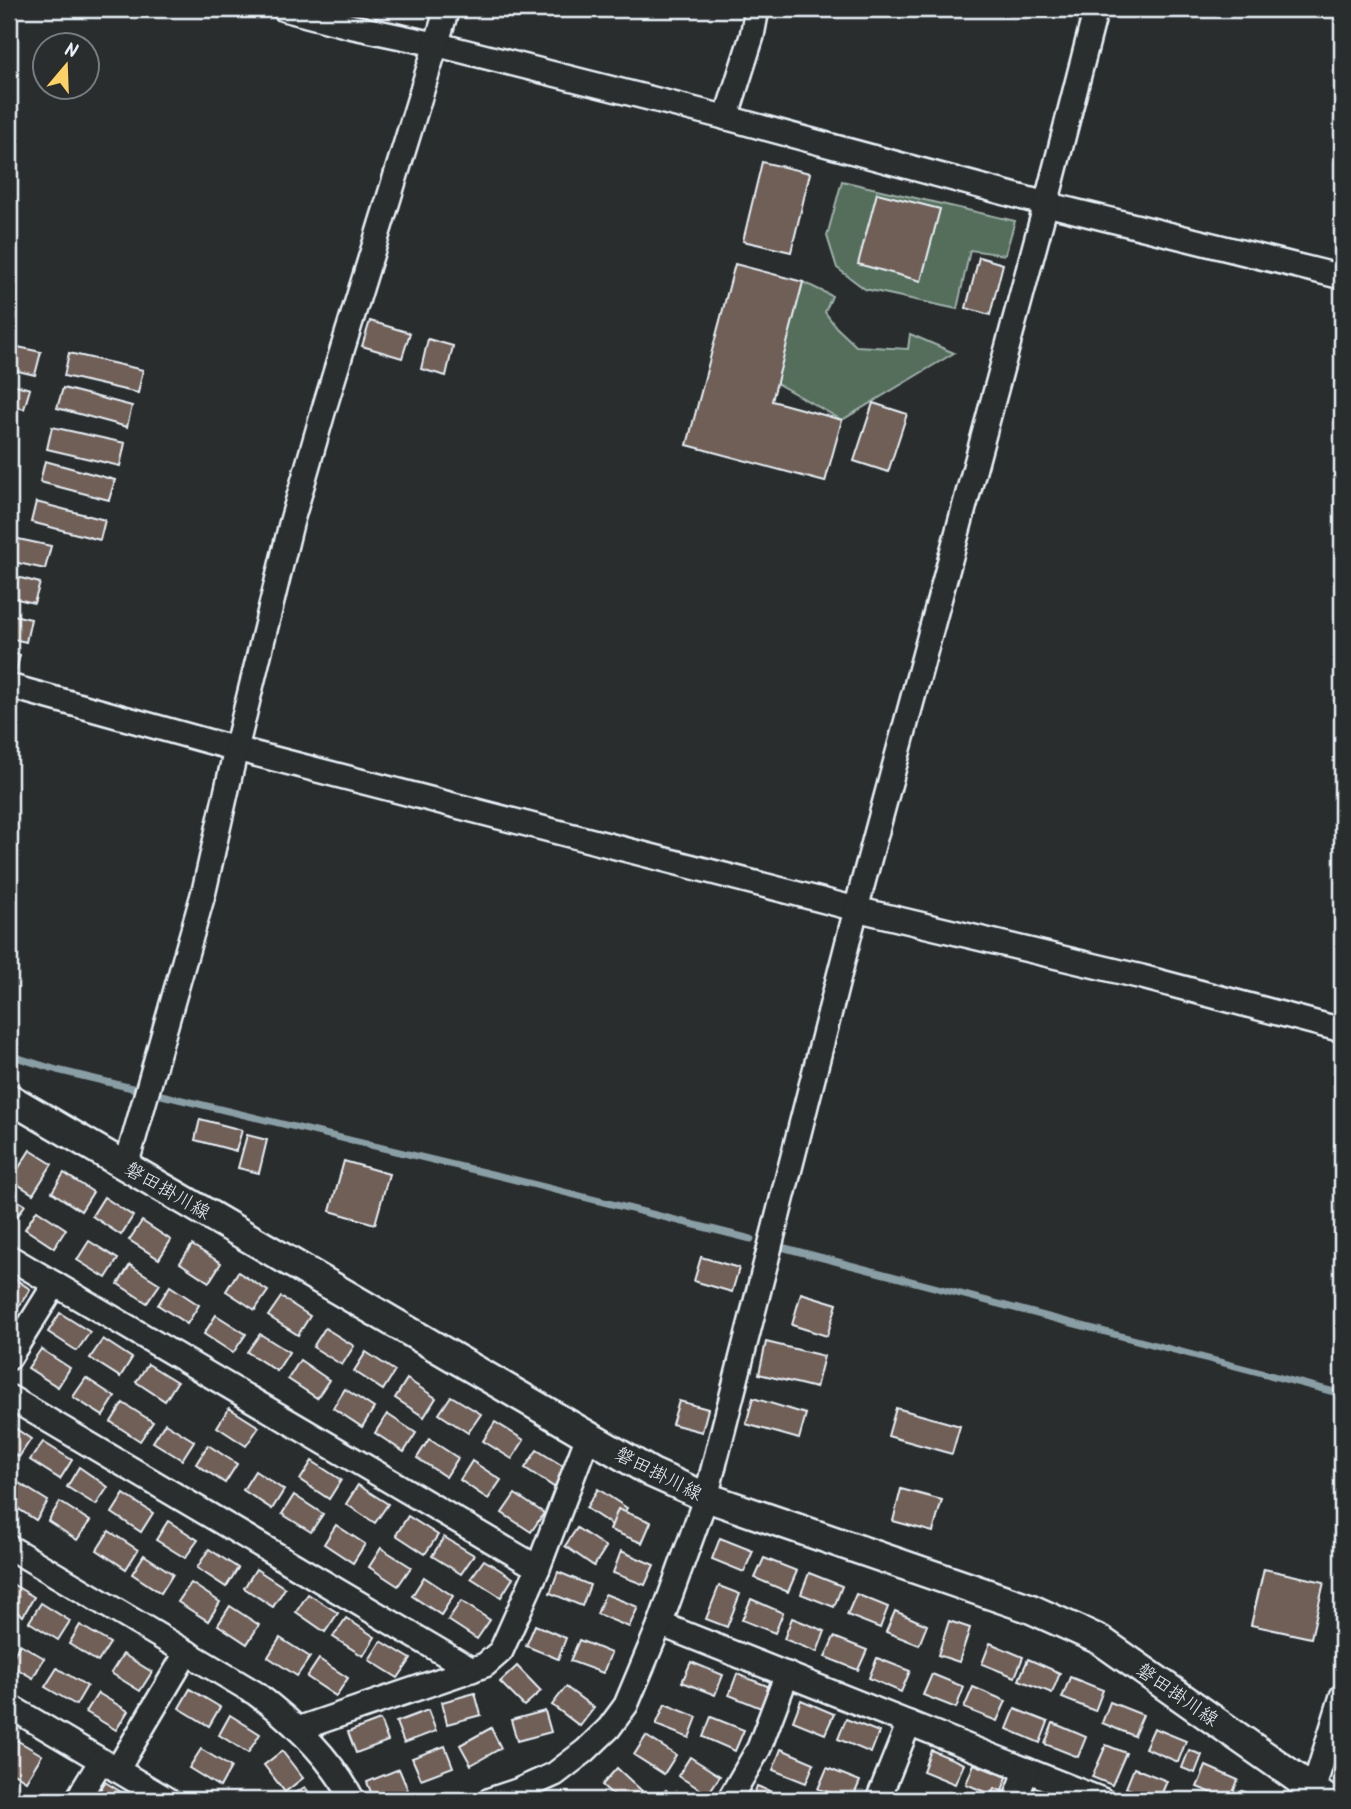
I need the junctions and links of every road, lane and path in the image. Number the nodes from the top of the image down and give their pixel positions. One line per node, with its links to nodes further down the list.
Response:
1 (284, 9): 5 (street)
2 (447, 9): 5 (street)
3 (757, 9): 6 (street)
4 (1096, 9): 7 (street)
5 (435, 44): 6 (street); 10 (street)
6 (726, 118): 7 (street)
7 (1046, 204): 8 (street); 11 (street)
8 (1342, 277)
9 (9, 686): 10 (street)
10 (236, 749): 11 (street); 14 (street)
11 (856, 909): 12 (street); 20 (street)
12 (1342, 1030)
13 (12, 1107): 14 (main road, 磐田掛川線)
14 (126, 1166): 19 (main road, 磐田掛川線)
15 (9, 1257): 16 (street)
16 (55, 1284): 17 (street); 22 (street)
17 (9, 1358)
18 (9, 1397): 25 (street)
19 (588, 1436): 20 (main road, 磐田掛川線); 22 (street)
20 (706, 1497): 23 (street); 33 (main road, 磐田掛川線)
21 (9, 1548): 24 (street)
22 (538, 1568): 25 (street)
23 (660, 1624): 26 (street); 34 (street)
24 (187, 1652): 30 (street); 31 (street)
25 (472, 1670): 30 (street)
26 (787, 1674): 29 (street); 38 (street)
27 (1342, 1696): 33 (street)
28 (9, 1706): 31 (street)
29 (909, 1723): 32 (street); 39 (street)
30 (298, 1729): 37 (street)
31 (109, 1765): 35 (street); 36 (street)
32 (1027, 1770): 40 (street); 41 (street)
33 (1317, 1797)
34 (496, 1799)
35 (77, 1800)
36 (168, 1800)
37 (353, 1800)
38 (729, 1800)
39 (878, 1800)
40 (1015, 1800)
41 (1101, 1800)

